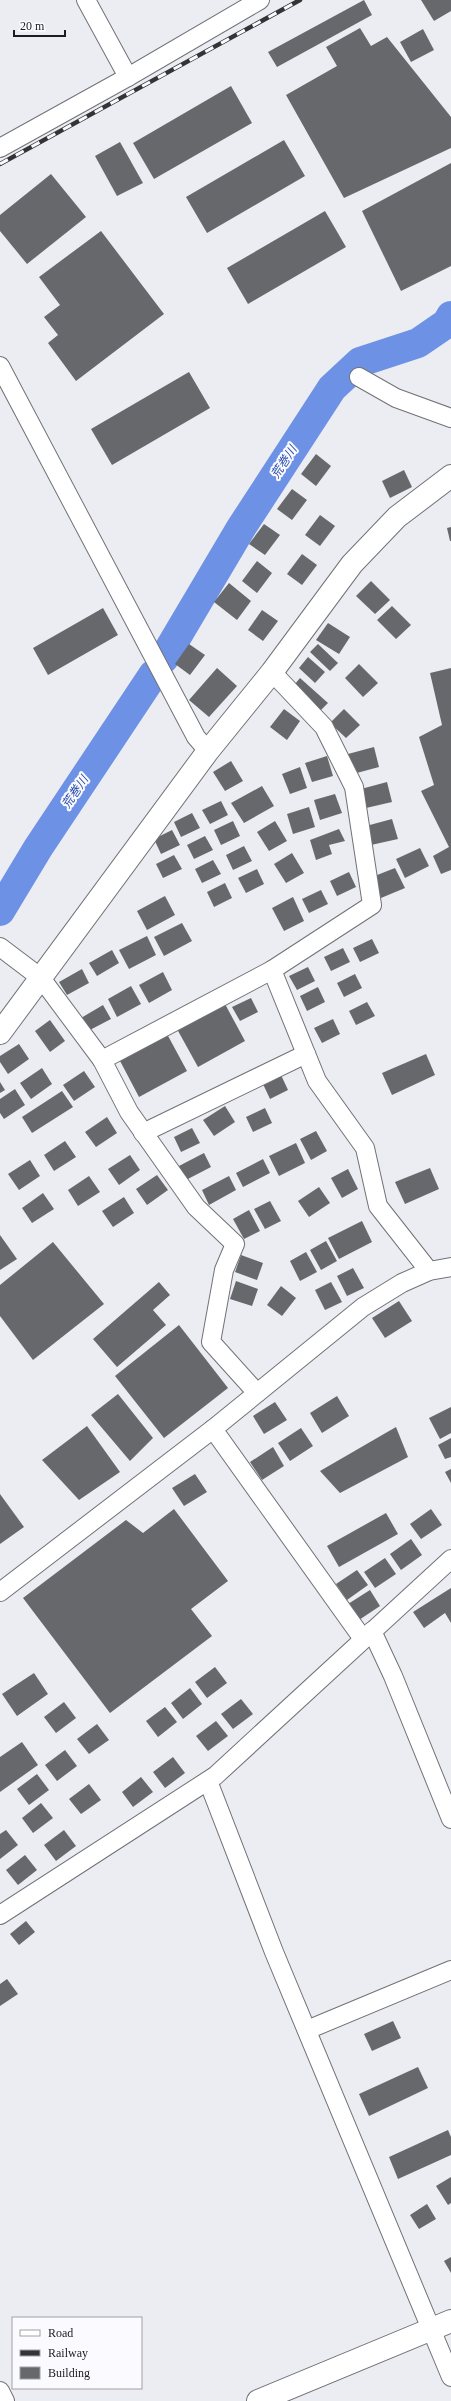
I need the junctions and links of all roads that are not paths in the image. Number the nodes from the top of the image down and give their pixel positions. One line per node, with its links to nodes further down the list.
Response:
1 (86, 0): 3 (street)
2 (254, 1): 3 (street)
3 (128, 77): 4 (street)
4 (0, 148)
5 (0, 366): 10 (street)
6 (359, 377): 7 (street)
7 (451, 418)
8 (451, 476): 9 (street)
9 (272, 672): 10 (street); 12 (street)
10 (208, 751): 13 (street)
11 (0, 947): 13 (street)
12 (272, 970): 15 (street); 16 (street)
13 (40, 978): 14 (street); 16 (street)
14 (0, 1033)
15 (306, 1054): 17 (street); 19 (street)
16 (102, 1060): 17 (street)
17 (143, 1133): 20 (street)
18 (451, 1267): 19 (street)
19 (429, 1271): 20 (street)
20 (257, 1393): 21 (street)
21 (213, 1428): 23 (street); 24 (street)
22 (451, 1559): 24 (street)
23 (0, 1592)
24 (368, 1635): 25 (street); 26 (street)
25 (208, 1781): 27 (street); 29 (street)
26 (451, 1819)
27 (0, 1915)
28 (451, 1970): 29 (street)
29 (307, 2030): 30 (street)
30 (442, 2325): 31 (street); 34 (street)
31 (451, 2377)
32 (0, 2391): 33 (street)
33 (5, 2401)
34 (258, 2401)

